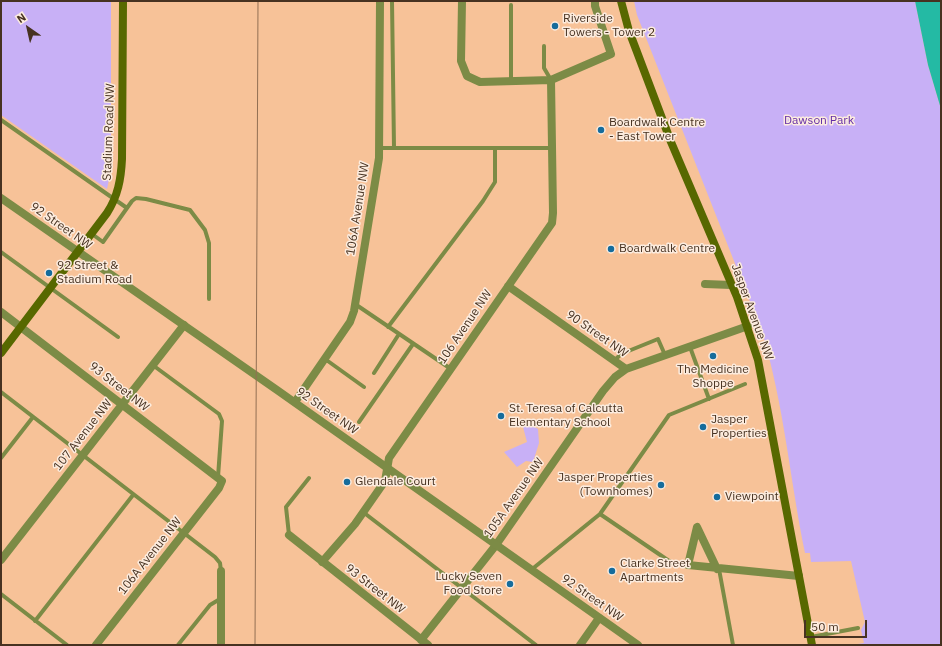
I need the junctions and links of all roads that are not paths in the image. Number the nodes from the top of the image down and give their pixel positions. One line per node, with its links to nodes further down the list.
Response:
1 (123, 1): 17 (main road, Stadium Road NW)
2 (380, 1): 12 (street, 106A Avenue NW)
3 (392, 1): 13 (lane)
4 (462, 1): 10 (street)
5 (595, 1): 9 (street)
6 (621, 1): 23 (main road, Jasper Avenue NW)
7 (511, 5): 10 (lane)
8 (544, 46): 9 (lane)
9 (551, 80): 10 (street); 15 (street, 106 Avenue NW)
10 (511, 81)
11 (1, 120): 17 (lane)
12 (380, 148): 13 (lane); 27 (street, 106A Avenue NW)
13 (394, 148): 14 (lane)
14 (495, 148): 15 (lane); 32 (lane)
15 (552, 148): 24 (street, 106 Avenue NW)
16 (1, 198): 21 (street, 92 Street NW)
17 (114, 200): 18 (lane); 19 (main road, Stadium Road NW)
18 (127, 208): 19 (lane); 26 (lane)
19 (92, 234): 21 (main road, Stadium Road NW)
20 (1, 252): 25 (lane)
21 (79, 253): 25 (main road, Stadium Road NW); 29 (street, 92 Street NW)
22 (705, 284): 23 (street)
23 (731, 285): 30 (main road, Jasper Avenue NW)
24 (508, 286): 40 (street, 90 Street NW); 42 (street, 106 Avenue NW)
25 (50, 289): 31 (main road, Stadium Road NW); 34 (lane)
26 (209, 299)
27 (355, 304): 32 (lane); 39 (street, 106A Avenue NW)
28 (1, 312): 31 (street, 93 Street NW)
29 (184, 325): 41 (street, 107 Avenue NW); 49 (street, 92 Street NW)
30 (748, 326): 36 (street, 90 Street NW); 70 (main road, Jasper Avenue NW)
31 (22, 327): 37 (main road, Stadium Road NW); 50 (street, 93 Street NW)
32 (388, 327): 33 (lane)
33 (399, 334): 35 (lane); 44 (lane)
34 (118, 337)
35 (413, 344): 42 (lane); 52 (lane)
36 (690, 347): 38 (street, 90 Street NW); 48 (lane)
37 (1, 353)
38 (665, 356): 40 (lane); 43 (street, 90 Street NW)
39 (325, 358): 46 (lane); 49 (street, 106A Avenue NW)
40 (614, 361): 43 (street, 90 Street NW)
41 (154, 366): 50 (street, 107 Avenue NW); 57 (lane)
42 (451, 369): 55 (street, 106 Avenue NW)
43 (626, 369): 63 (street, 105A Avenue NW)
44 (374, 374)
45 (745, 384): 48 (lane)
46 (364, 387)
47 (1, 392): 51 (lane)
48 (709, 399): 60 (lane)
49 (294, 402): 55 (street, 92 Street NW)
50 (122, 404): 53 (street, 107 Avenue NW); 57 (street, 93 Street NW)
51 (33, 417): 53 (lane); 54 (lane)
52 (359, 422)
53 (82, 455): 58 (lane); 64 (street, 107 Avenue NW)
54 (1, 458)
55 (387, 467): 59 (street, 106 Avenue NW); 63 (street, 92 Street NW)
56 (309, 478): 62 (lane)
57 (220, 479): 61 (street, 106A Avenue NW)
58 (133, 494): 61 (lane); 75 (lane)
59 (363, 512): 65 (street, 106 Avenue NW); 71 (lane)
60 (600, 514): 66 (lane); 68 (lane)
61 (184, 533): 69 (lane); 80 (street, 106A Avenue NW)
62 (289, 535): 65 (street, 93 Street NW)
63 (496, 545): 68 (street, 92 Street NW); 71 (street, 105A Avenue NW)
64 (1, 560)
65 (322, 562): 78 (street, 93 Street NW)
66 (688, 566): 67 (street); 67 (street)
67 (718, 569): 70 (street); 86 (lane)
68 (531, 570): 74 (street, 92 Street NW)
69 (221, 571): 73 (street)
70 (799, 576): 77 (main road, Jasper Avenue NW)
71 (463, 587): 78 (street, 105A Avenue NW); 83 (lane)
72 (1, 594): 75 (lane)
73 (220, 599): 81 (lane); 82 (street)
74 (599, 618): 84 (street); 85 (street, 92 Street NW)
75 (35, 621): 79 (lane)
76 (858, 628): 77 (lane)
77 (812, 641)
78 (425, 643)
79 (67, 645)
80 (96, 645)
81 (178, 645)
82 (221, 645)
83 (536, 645)
84 (580, 645)
85 (638, 645)
86 (734, 645)

